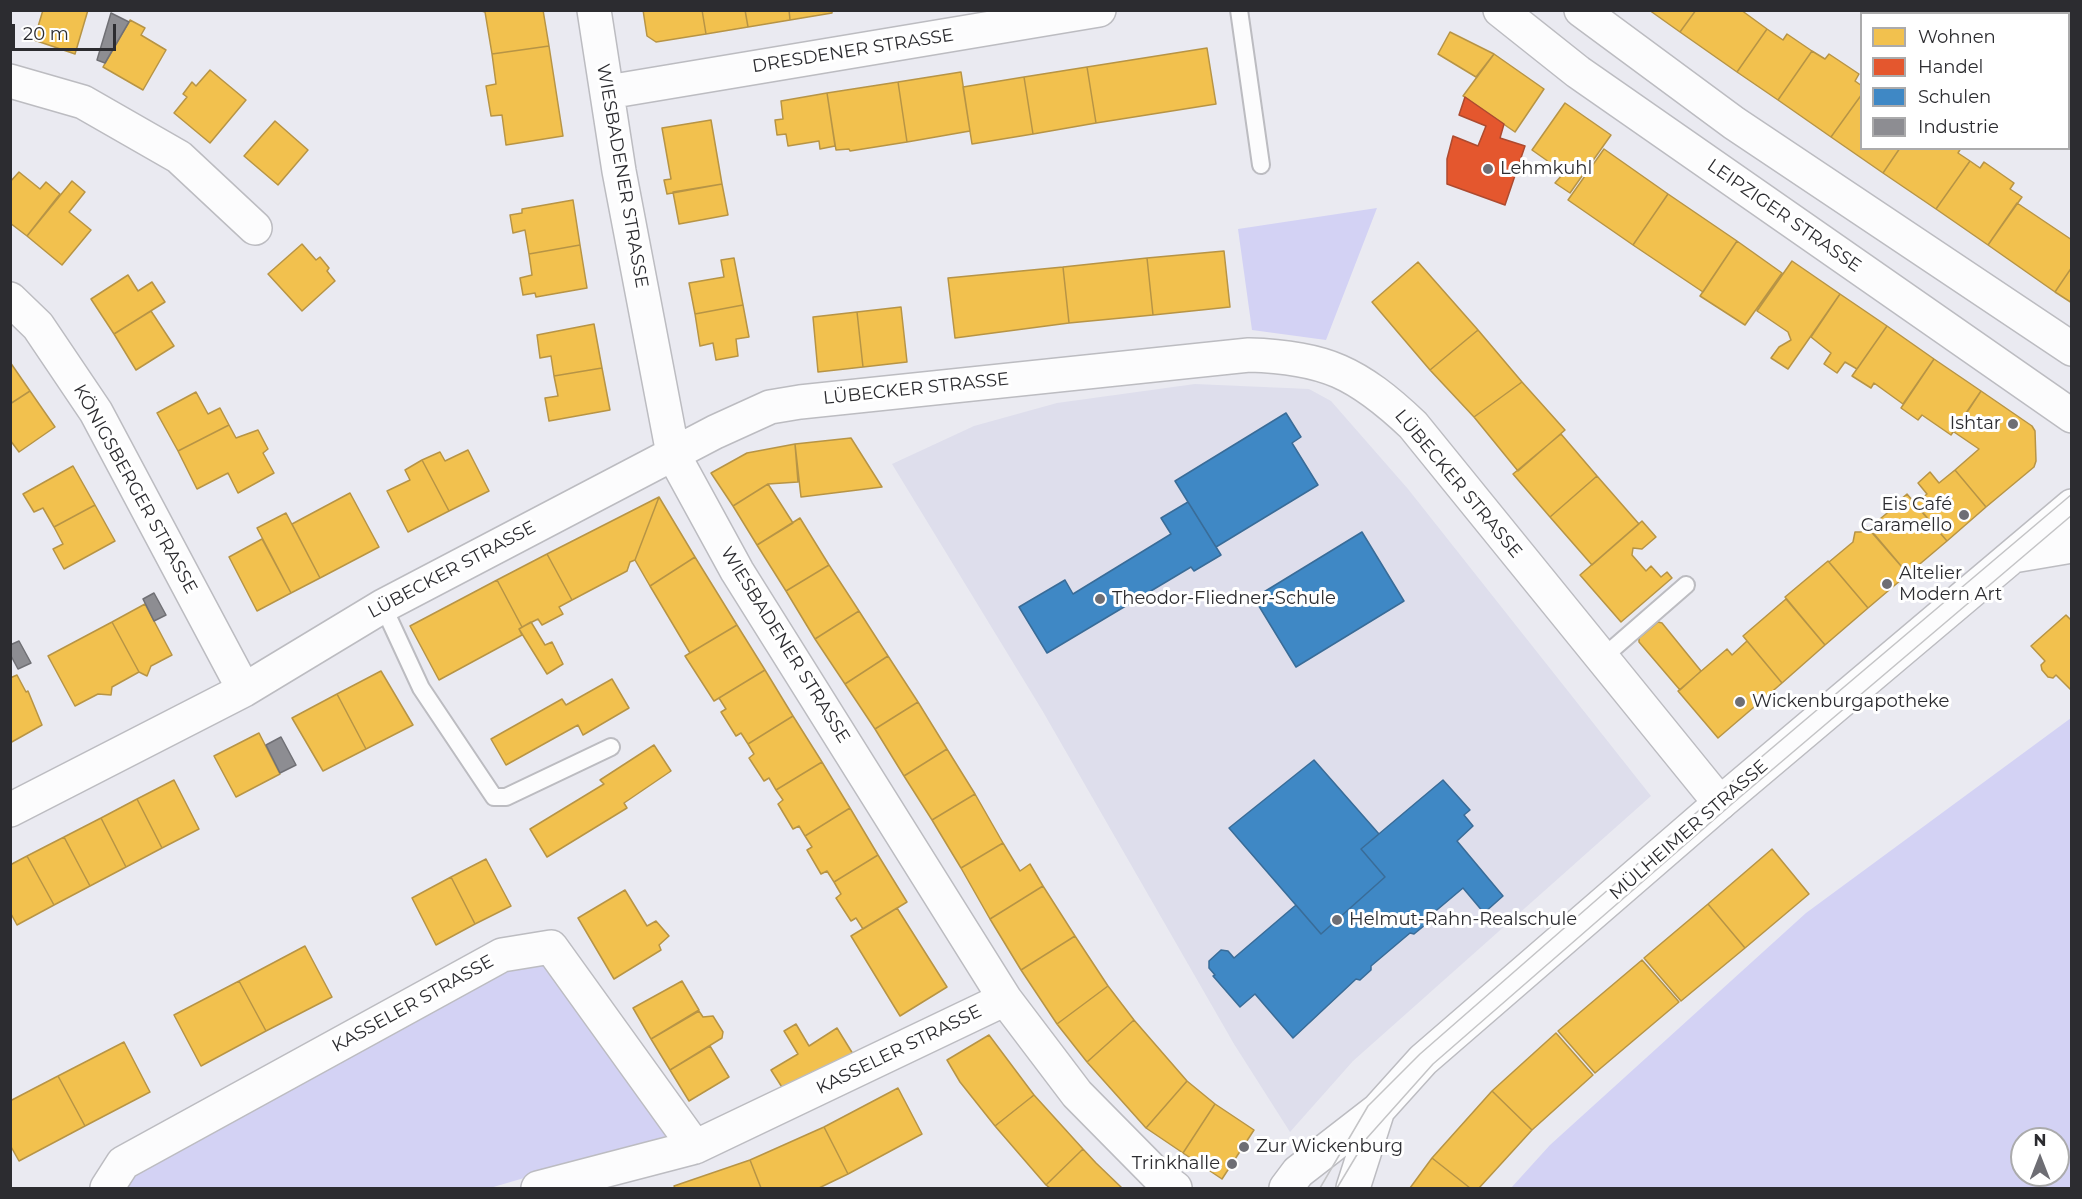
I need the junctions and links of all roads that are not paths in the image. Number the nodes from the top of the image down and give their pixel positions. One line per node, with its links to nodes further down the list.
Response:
1 (594, 10): 7 (street, WIESBADENER STRASSE)
2 (1099, 10): 7 (street, DRESDENER STRASSE)
3 (1239, 10): 8 (lane)
4 (1500, 10): 12 (street, LEIPZIGER STRASSE)
5 (1581, 10): 11 (street)
6 (10, 81): 9 (street)
7 (608, 92): 13 (street, WIESBADENER STRASSE)
8 (1261, 165)
9 (255, 228)
10 (10, 299): 20 (street, KÖNIGSBERGER STRASSE)
11 (2072, 349)
12 (2072, 416)
13 (673, 454): 18 (street, LÜBECKER STRASSE); 19 (street, LÜBECKER STRASSE); 24 (street, WIESBADENER STRASSE)
14 (2072, 506): 16 (street, MÜLHEIMER STRASSE)
15 (2072, 546): 16 (street)
16 (2011, 556): 22 (street, MÜLHEIMER STRASSE)
17 (1686, 585): 19 (lane)
18 (383, 606): 20 (street, LÜBECKER STRASSE); 21 (lane)
19 (1601, 658): 22 (street, LÜBECKER STRASSE)
20 (244, 690): 23 (street, LÜBECKER STRASSE)
21 (611, 747)
22 (1720, 803): 25 (street, MÜLHEIMER STRASSE)
23 (10, 810)
24 (1005, 999): 26 (street, KASSELER STRASSE); 29 (street, WIESBADENER STRASSE)
25 (1378, 1110): 30 (street); 31 (street, MÜLHEIMER STRASSE)
26 (695, 1147): 27 (street, KASSELER STRASSE); 28 (street, KASSELER STRASSE)
27 (107, 1188)
28 (538, 1188)
29 (1175, 1188)
30 (1286, 1188)
31 (1353, 1188)

